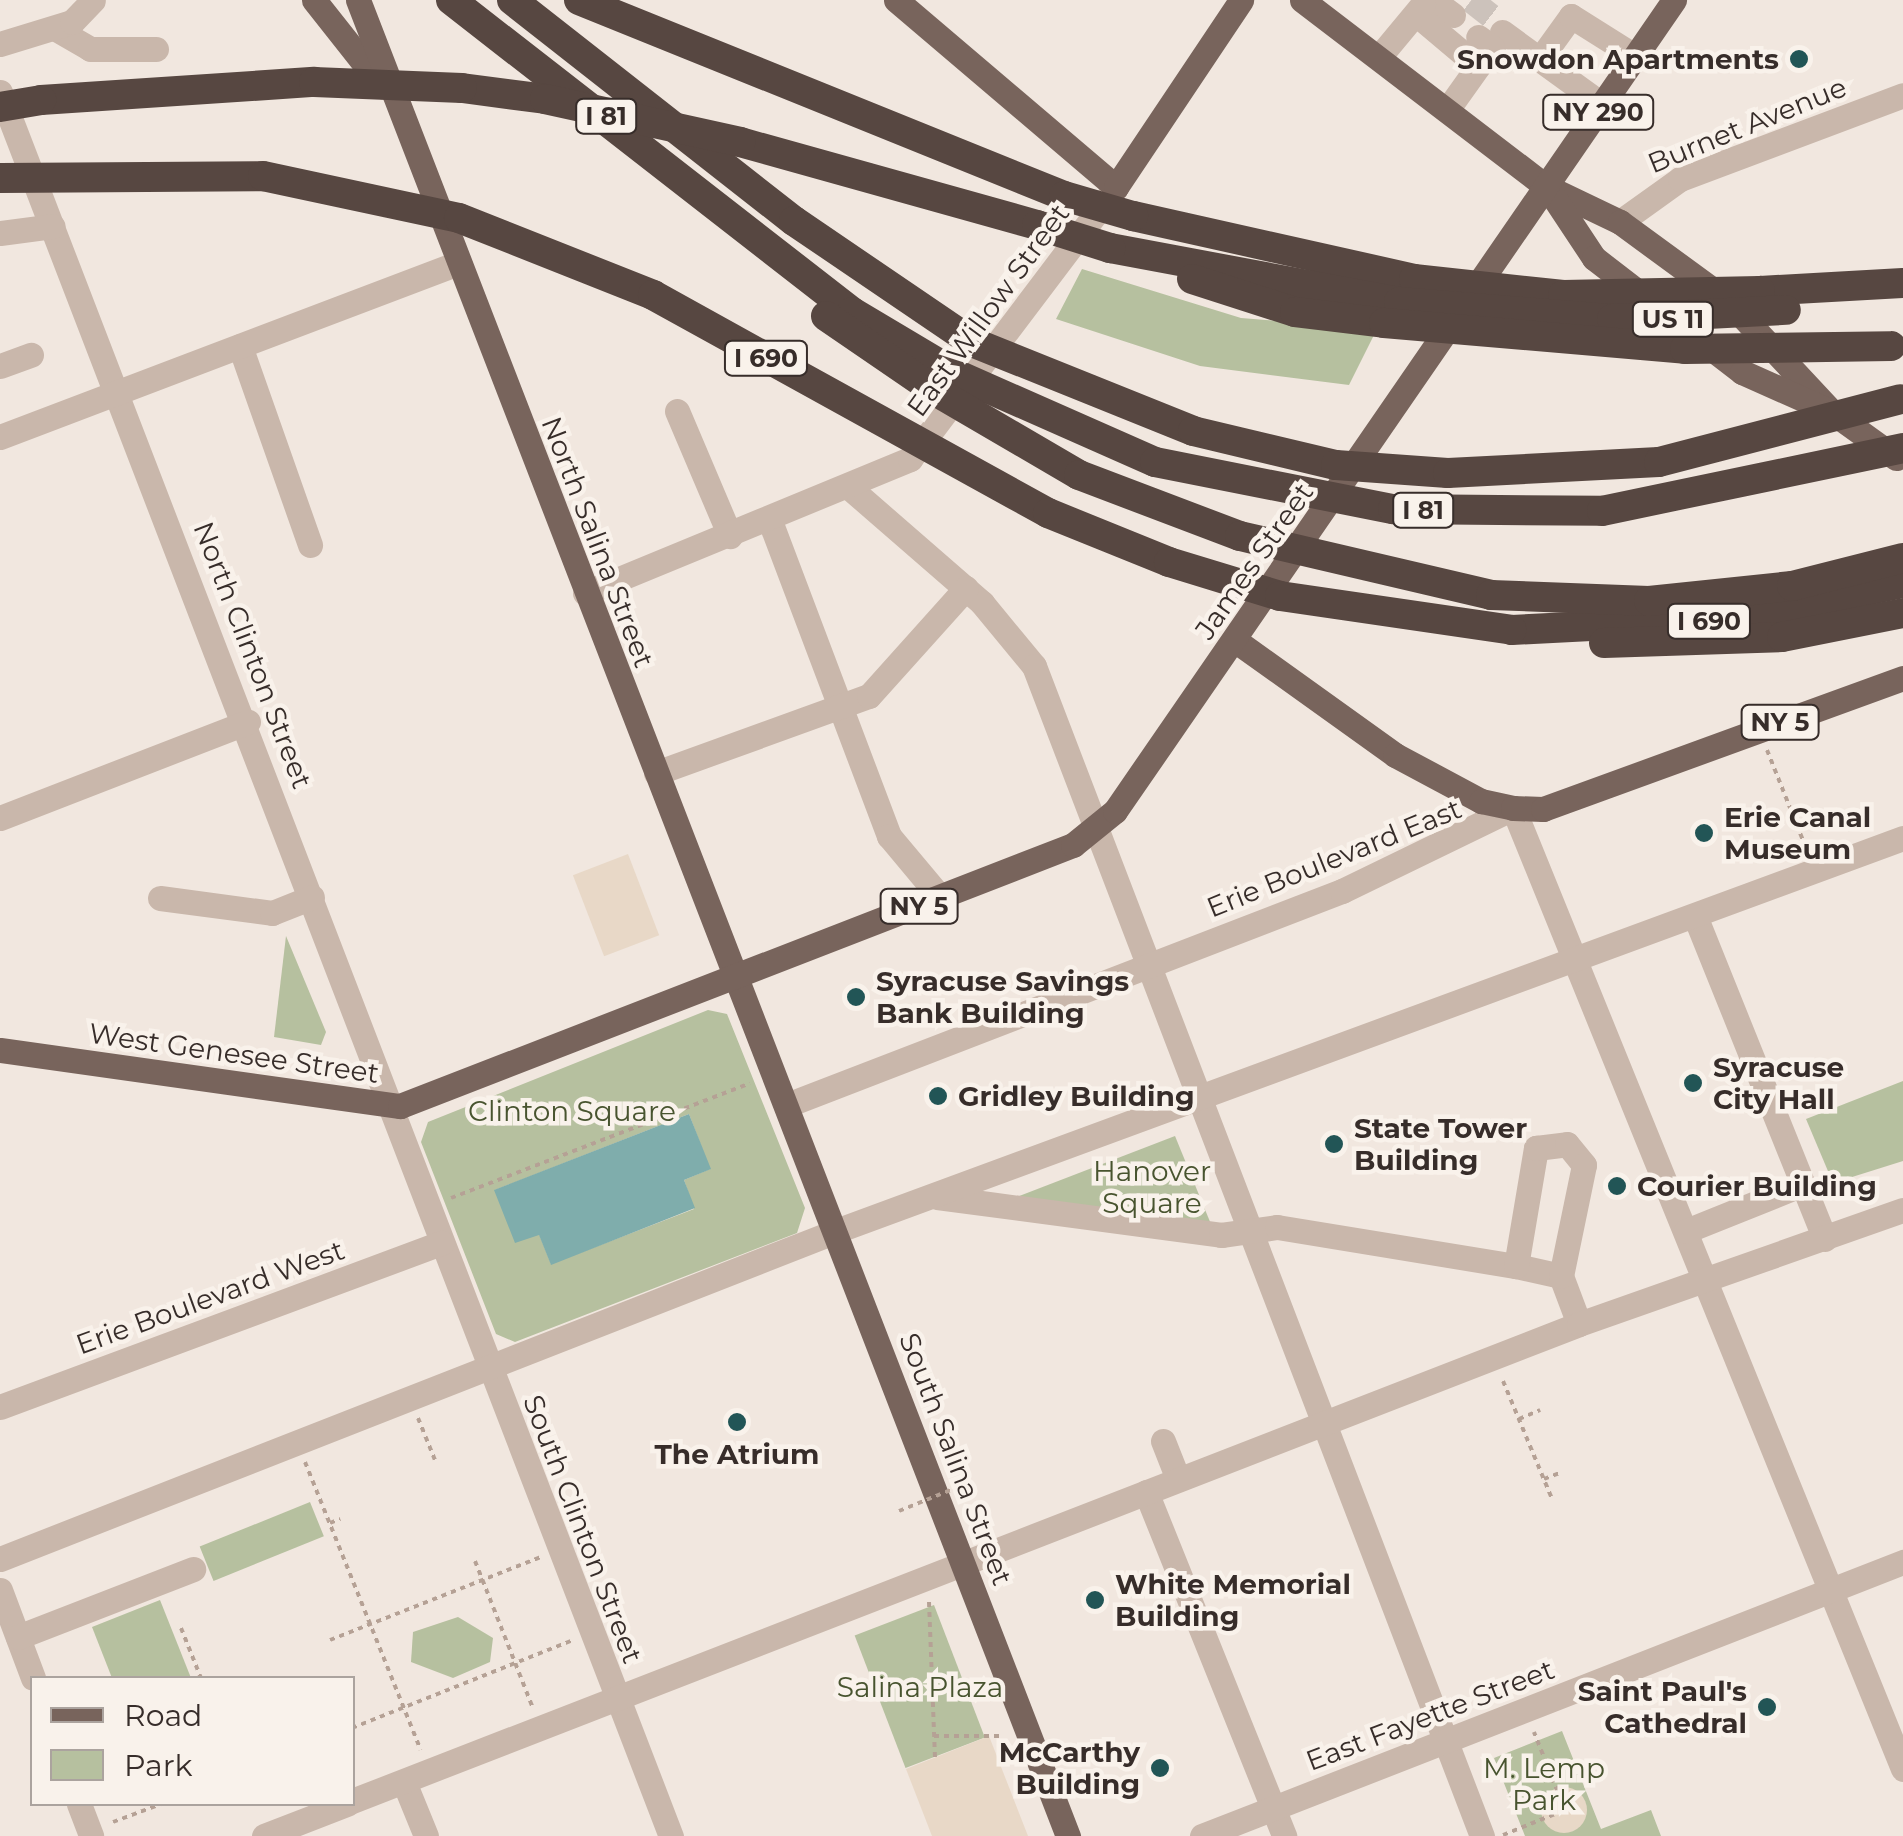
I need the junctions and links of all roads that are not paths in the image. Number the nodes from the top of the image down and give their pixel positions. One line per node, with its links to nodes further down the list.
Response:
1 (93, 0): 12 (street)
2 (314, 0): 24 (main road)
3 (358, 0): 24 (main road, North Salina Street)
4 (451, 0): 39 (highway, I 81)
5 (512, 0): 41 (highway, I 81, bridge)
6 (580, 0): 34 (highway, bridge)
7 (896, 0): 26 (main road)
8 (1241, 0): 26 (main road, East Willow Street)
9 (1302, 0): 16 (main road, US 11)
10 (1674, 0): 17 (main road, James Street / NY 290)
11 (1432, 7): 13 (street); 16 (street)
12 (56, 29): 14 (street); 15 (street)
13 (1489, 40): 18 (street); 23 (street)
14 (0, 44)
15 (156, 48)
16 (1379, 57): 23 (main road, US 11)
17 (1636, 57): 18 (street); 21 (main road, James Street / NY 290)
18 (1540, 59): 21 (street)
19 (0, 92): 29 (street, North Clinton Street)
20 (1903, 94): 28 (street, Burnet Avenue)
21 (1603, 105): 27 (main road, James Street / NY 290)
22 (0, 107): 34 (highway, bridge)
23 (1447, 110): 27 (main road, US 11)
24 (402, 111): 31 (main road, North Salina Street)
25 (0, 178): 56 (highway, I 690, bridge)
26 (1116, 187): 47 (street, East Willow Street)
27 (1547, 187): 28 (main road, US 11); 43 (main road, US 11); 57 (main road, James Street)
28 (1620, 222): 43 (main road, US 11)
29 (53, 226): 30 (street); 40 (street, North Clinton Street)
30 (0, 233)
31 (458, 263): 36 (street); 54 (main road, North Salina Street)
32 (1903, 283): 34 (highway, bridge)
33 (1903, 296): 34 (highway, bridge)
34 (1399, 301): 35 (highway, bridge)
35 (1897, 345)
36 (240, 346): 40 (street); 50 (street)
37 (31, 354): 38 (street)
38 (0, 366)
39 (948, 384): 45 (highway, I 81, bridge); 51 (highway, bridge)
40 (119, 392): 44 (street); 60 (street, North Clinton Street)
41 (1901, 398)
42 (678, 412): 49 (street)
43 (1832, 412): 46 (main road, US 11)
44 (0, 437)
45 (1903, 448)
46 (1903, 463)
47 (851, 489): 48 (street, East Willow Street); 53 (street)
48 (770, 520): 49 (street, East Willow Street); 59 (street)
49 (730, 536): 54 (street, East Willow Street)
50 (310, 545)
51 (1903, 558)
52 (1903, 582): 56 (highway, I 690)
53 (966, 588): 59 (street); 64 (street)
54 (585, 593): 61 (main road, North Salina Street)
55 (1903, 613): 56 (highway)
56 (1512, 630)
57 (1236, 641): 62 (main road, NY 5); 64 (main road, James Street / NY 5)
58 (1903, 678): 62 (main road, Erie Boulevard East / NY 5)
59 (842, 706): 61 (street); 67 (street)
60 (248, 722): 63 (street); 66 (street, North Clinton Street)
61 (656, 774): 72 (main road, North Salina Street)
62 (1513, 808): 70 (street); 71 (street, Erie Boulevard East)
63 (0, 818)
64 (1097, 828): 67 (main road, James Street / NY 5); 71 (street)
65 (1903, 838): 69 (street)
66 (312, 897): 68 (street); 76 (street, North Clinton Street)
67 (940, 897): 72 (main road, James Street / NY 5)
68 (160, 898)
69 (1695, 916): 70 (street); 77 (street)
70 (1575, 955): 74 (street); 81 (street)
71 (1151, 964): 74 (street); 75 (street, Erie Boulevard East)
72 (737, 977): 75 (main road, North Salina Street); 76 (main road, West Genesee Street / NY 5)
73 (0, 1050): 76 (main road, West Genesee Street / NY 5)
74 (1202, 1096): 78 (street); 82 (street)
75 (787, 1105): 80 (main road, South Salina Street)
76 (389, 1106): 84 (street, North Clinton Street)
77 (1803, 1184): 81 (street); 83 (street)
78 (932, 1196): 80 (street); 82 (street)
79 (1901, 1213): 83 (street)
80 (836, 1231): 89 (street); 97 (main road, South Salina Street)
81 (1686, 1231): 87 (street)
82 (1251, 1232): 85 (street); 91 (street)
83 (1824, 1239): 87 (street)
84 (441, 1243): 89 (street, South Clinton Street); 90 (street, Erie Boulevard West)
85 (1516, 1266): 86 (street); 86 (street)
86 (1562, 1276): 88 (street)
87 (1705, 1280): 88 (street); 100 (street)
88 (1579, 1324): 91 (street)
89 (490, 1371): 95 (street); 103 (street, South Clinton Street)
90 (0, 1407)
91 (1321, 1424): 93 (street); 104 (street)
92 (1164, 1441): 93 (street)
93 (1178, 1479): 94 (street)
94 (1146, 1492): 97 (street); 110 (street)
95 (0, 1559)
96 (1903, 1562): 100 (street, East Fayette Street)
97 (964, 1563): 103 (street); 115 (main road, South Salina Street)
98 (193, 1569): 101 (street)
99 (0, 1590): 101 (street)
100 (1833, 1590): 104 (street, East Fayette Street); 105 (street)
101 (18, 1638): 102 (street)
102 (32, 1676)
103 (617, 1700): 106 (street); 114 (street, South Clinton Street)
104 (1444, 1740): 110 (street, East Fayette Street); 118 (street)
105 (1903, 1769)
106 (404, 1782): 107 (street); 113 (street)
107 (355, 1800)
108 (80, 1806): 111 (street)
109 (340, 1806): 112 (street)
110 (1273, 1808): 116 (street, East Fayette Street); 117 (street)
111 (90, 1834)
112 (264, 1836)
113 (426, 1836)
114 (671, 1836)
115 (1068, 1836)
116 (1202, 1836)
117 (1284, 1836)
118 (1482, 1836)

